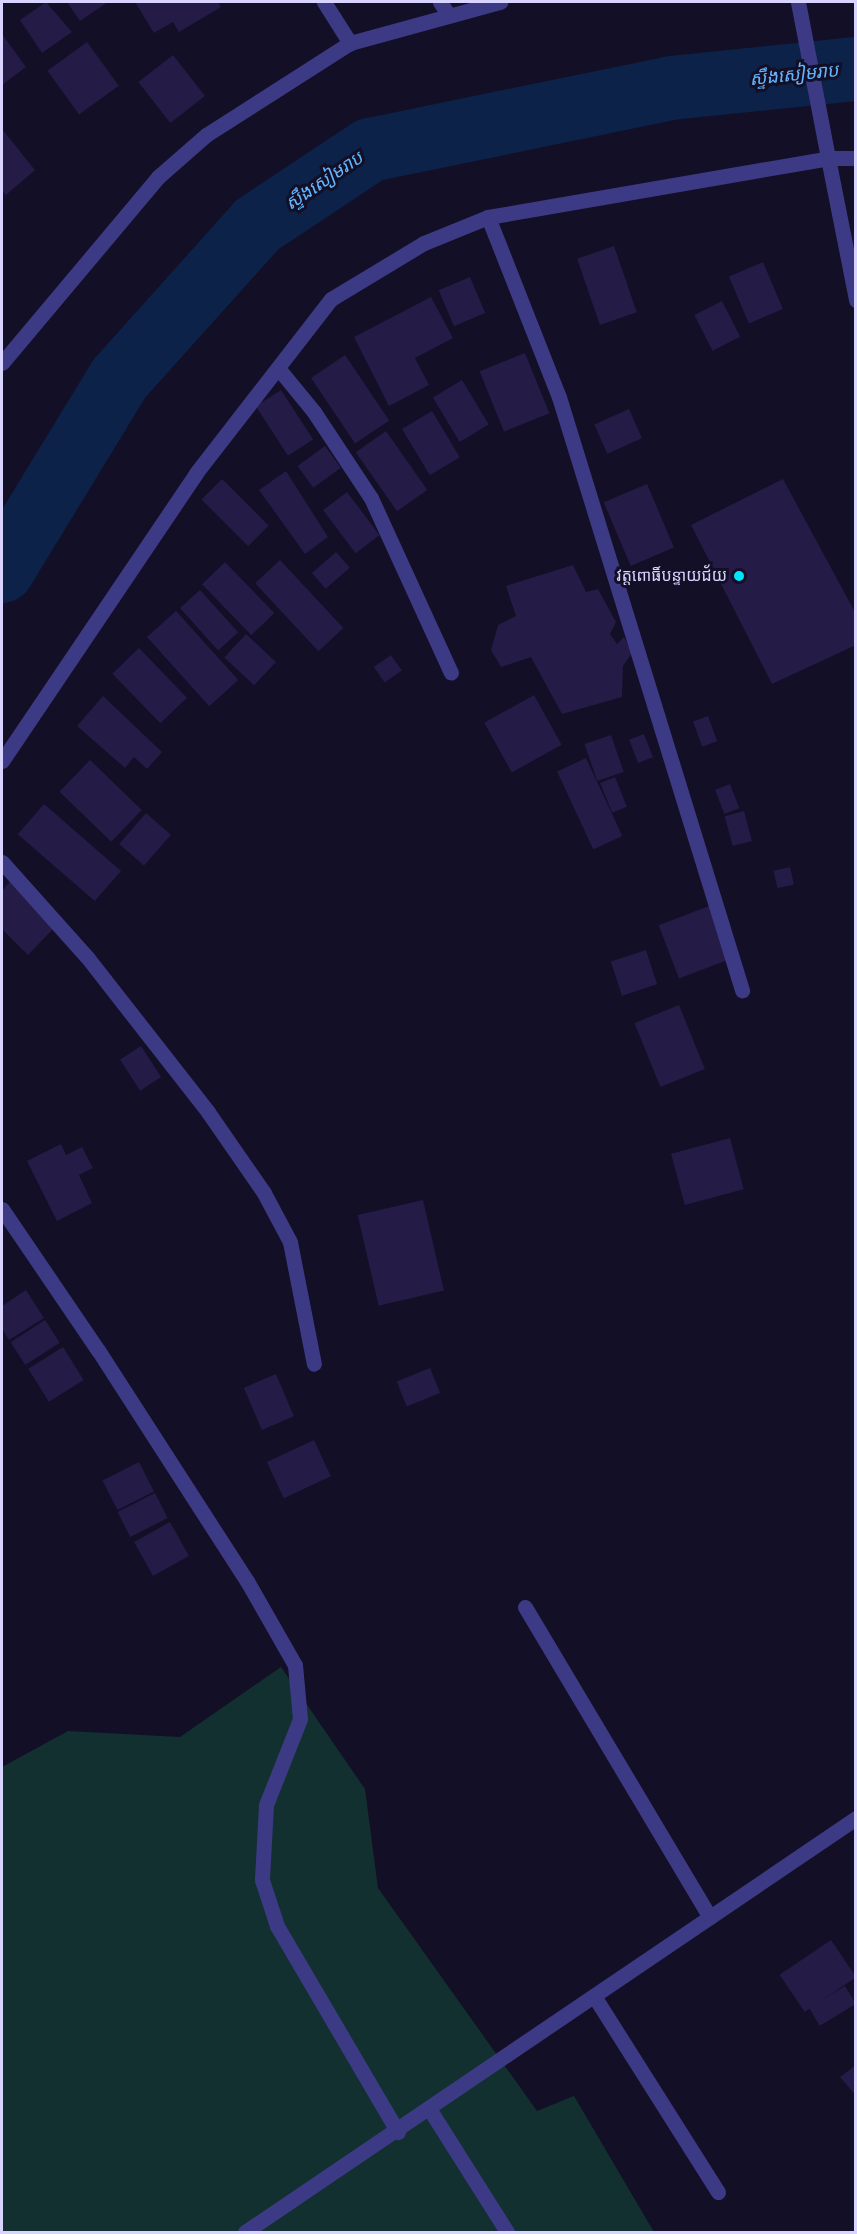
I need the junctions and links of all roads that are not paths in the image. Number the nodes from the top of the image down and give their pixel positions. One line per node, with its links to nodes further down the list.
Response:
1 (324, 2): 5 (street)
2 (500, 2): 3 (street)
3 (444, 8): 5 (street)
4 (799, 8): 6 (street)
5 (351, 43): 10 (street)
6 (828, 158): 7 (street); 8 (street); 9 (street)
7 (855, 158)
8 (488, 217): 11 (street); 15 (street)
9 (855, 300)
10 (2, 363)
11 (278, 368): 12 (street); 13 (street)
12 (451, 673)
13 (2, 761)
14 (2, 862): 17 (street)
15 (742, 990)
16 (2, 1209): 23 (street)
17 (314, 1364)
18 (525, 1607): 20 (street)
19 (855, 1818): 20 (street)
20 (710, 1917): 21 (street)
21 (594, 1996): 22 (street); 24 (street)
22 (430, 2110): 23 (street); 26 (street)
23 (398, 2132): 25 (street)
24 (718, 2192)
25 (244, 2232)
26 (507, 2232)

